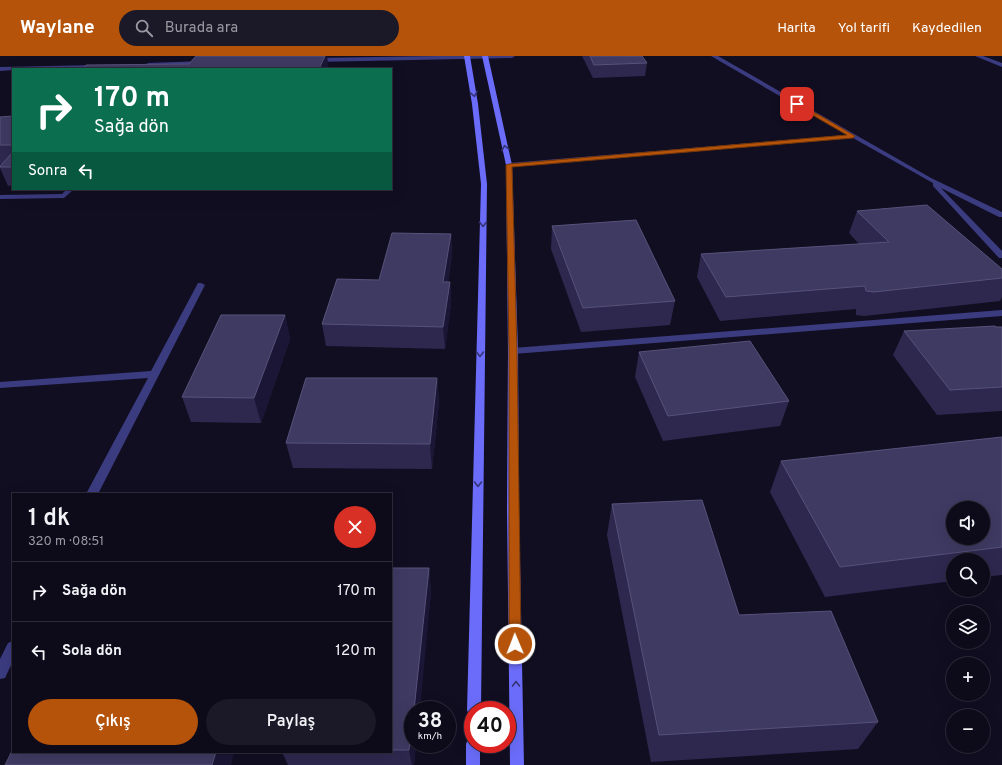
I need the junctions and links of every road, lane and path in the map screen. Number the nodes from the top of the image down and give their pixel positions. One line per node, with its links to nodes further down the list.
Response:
1 (512, 56): 5 (street)
2 (714, 56): 16 (street)
3 (978, 56): 10 (street)
4 (467, 57): 5 (street); 6 (street); 31 (street, one-way to 31)
5 (485, 57): 17 (street, one-way to 5)
6 (311, 60)
7 (210, 62): 8 (street)
8 (179, 64): 9 (street); 13 (street)
9 (139, 65)
10 (1002, 65)
11 (108, 67): 12 (street)
12 (54, 68)
13 (175, 68)
14 (0, 69): 15 (street)
15 (12, 69)
16 (853, 136): 17 (street); 18 (street)
17 (509, 165): 25 (street)
18 (929, 179): 21 (street); 22 (street)
19 (70, 190): 20 (street)
20 (0, 196)
21 (1002, 215)
22 (1002, 256)
23 (201, 285): 26 (street)
24 (1002, 313): 25 (street)
25 (513, 350): 34 (street, one-way to 25)
26 (154, 374): 27 (street); 28 (street)
27 (0, 385)
28 (93, 493)
29 (12, 649): 30 (street)
30 (0, 673)
31 (474, 701)
32 (473, 753): 33 (street)
33 (473, 765)
34 (517, 765)

